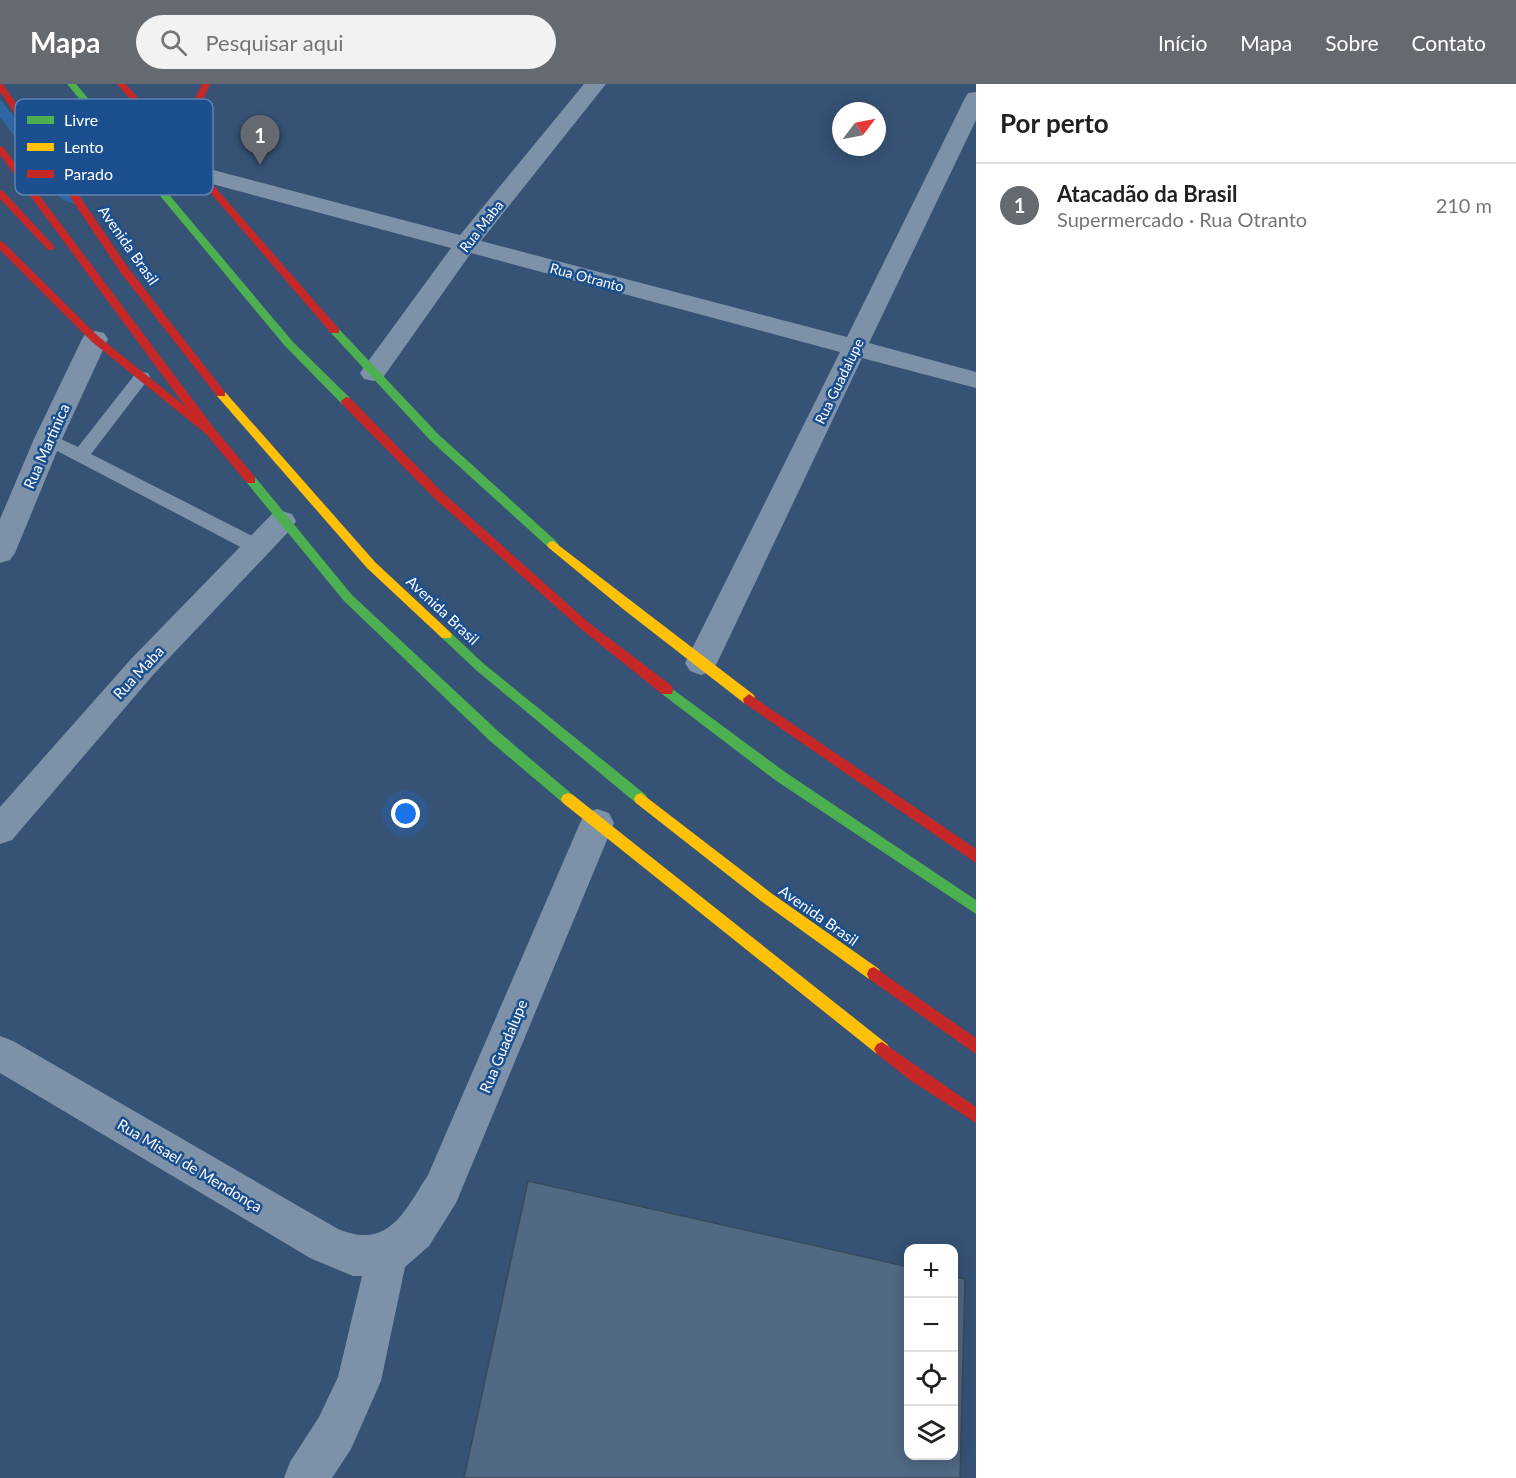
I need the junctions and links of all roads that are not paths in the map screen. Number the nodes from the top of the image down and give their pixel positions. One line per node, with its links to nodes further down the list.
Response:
1 (71, 84): 7 (main road)
2 (122, 84): 8 (main road)
3 (206, 84): 9 (main road)
4 (595, 84): 22 (street, Rua Maba)
5 (0, 86): 10 (main road, Avenida Brasil)
6 (976, 98): 24 (street, Rua Guadalupe)
7 (84, 99)
8 (134, 99)
9 (199, 99)
10 (15, 108)
11 (0, 149): 12 (main road)
12 (15, 169)
13 (213, 177): 22 (street, Rua Otranto)
14 (213, 190): 26 (main road)
15 (0, 193): 25 (main road)
16 (34, 195): 25 (main road)
17 (74, 195): 40 (main road, Avenida Brasil)
18 (165, 195): 20 (main road)
19 (174, 195): 20 (main road)
20 (192, 227): 39 (main road)
21 (0, 244): 23 (main road)
22 (465, 245): 24 (street, Rua Otranto); 26 (street, Rua Maba)
23 (95, 339): 27 (main road); 30 (street, Rua Martinica)
24 (855, 347): 28 (street, Rua Otranto); 35 (street, Rua Guadalupe)
25 (150, 351): 29 (main road)
26 (373, 373): 35 (main road)
27 (142, 377): 29 (main road); 31 (lane)
28 (976, 380)
29 (210, 431): 32 (main road)
30 (48, 439): 31 (lane); 34 (street, Rua Martinica)
31 (81, 455): 33 (lane)
32 (282, 521): 33 (street, Rua Maba); 36 (main road)
33 (257, 547): 37 (street, Rua Maba)
34 (0, 553)
35 (701, 663): 38 (main road)
36 (597, 823): 42 (main road); 45 (street, Rua Guadalupe)
37 (0, 830)
38 (976, 857)
39 (976, 908)
40 (976, 1047)
41 (0, 1053): 45 (street, Rua Misael de Mendonça)
42 (915, 1075): 43 (main road); 44 (main road)
43 (976, 1105)
44 (976, 1116)
45 (387, 1255): 46 (street)
46 (306, 1478)

